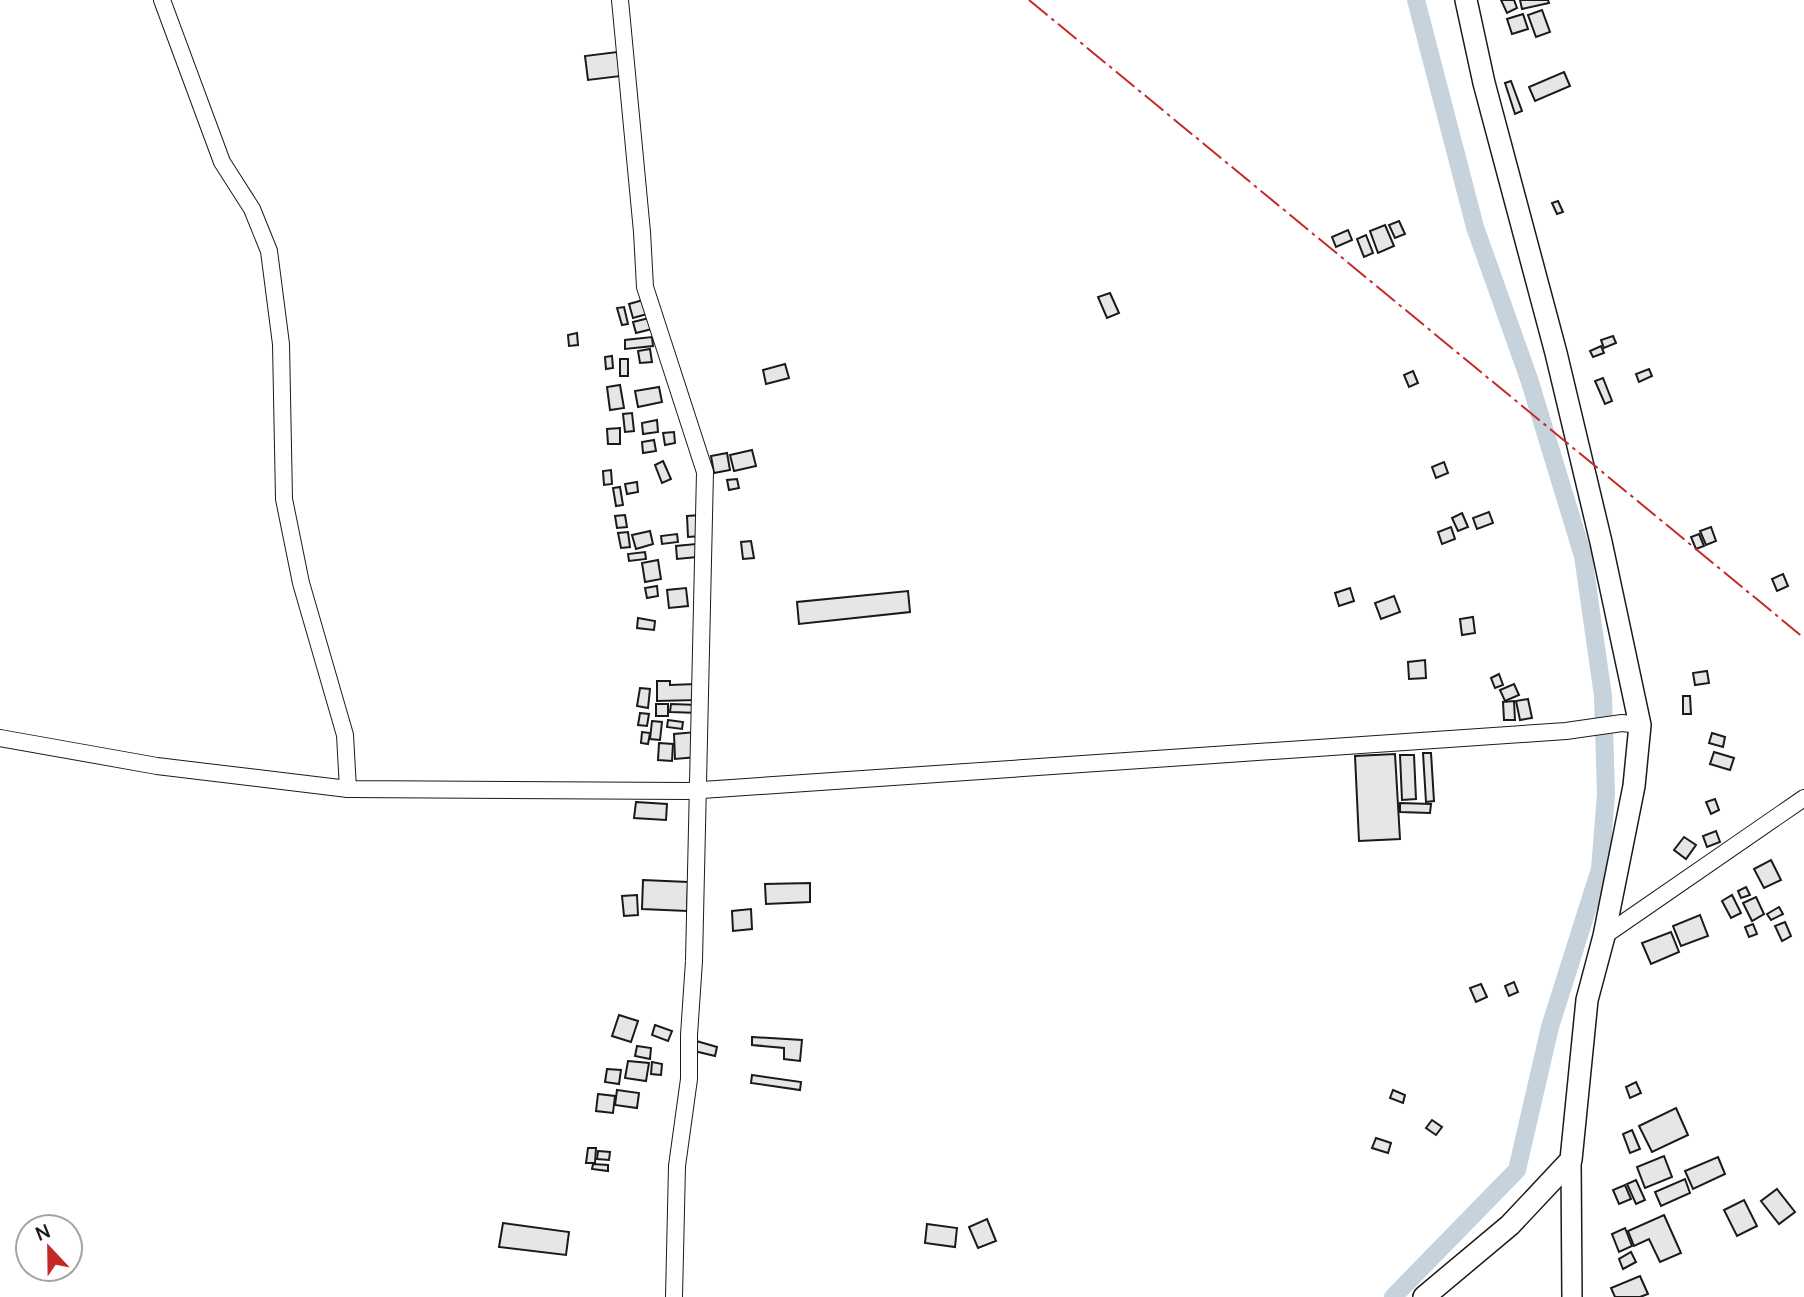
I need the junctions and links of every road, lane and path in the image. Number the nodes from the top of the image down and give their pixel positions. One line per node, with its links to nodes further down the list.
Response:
1 (162, 0): 6 (street)
2 (620, 0): 7 (street)
3 (1466, 0): 4 (main road)
4 (1631, 724): 7 (street); 9 (main road)
5 (0, 738): 6 (street)
6 (348, 789): 7 (street)
7 (698, 789): 12 (street)
8 (1804, 798): 9 (street)
9 (1604, 936): 10 (main road)
10 (1571, 1160): 11 (main road); 13 (street)
11 (1427, 1295)
12 (674, 1297)
13 (1572, 1297)

